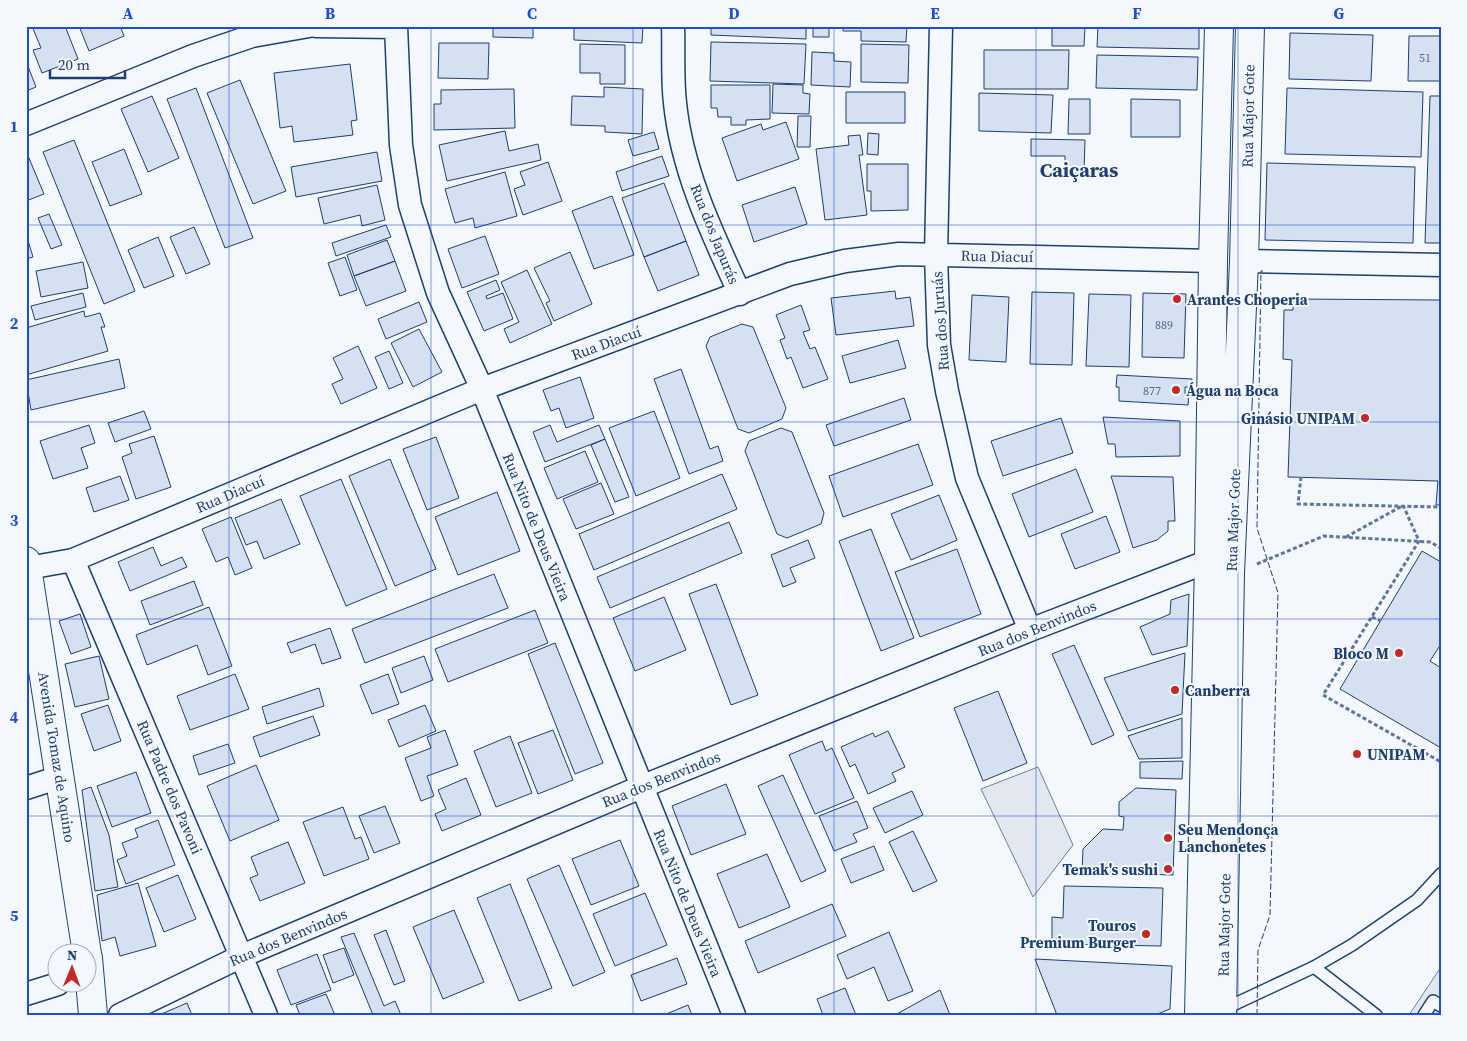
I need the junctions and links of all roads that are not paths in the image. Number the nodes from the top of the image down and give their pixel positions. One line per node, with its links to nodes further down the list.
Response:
1 (309, 26): 8 (street)
2 (316, 26): 3 (street)
3 (396, 26): 14 (street, Rua Nito de Deus Vieira)
4 (673, 26): 13 (street, Rua dos Japurás)
5 (941, 26): 9 (street, Rua dos Juruás)
6 (1218, 26): 10 (main road, Rua Major Gote)
7 (1250, 26): 11 (main road, Rua Major Gote)
8 (26, 124)
9 (936, 255): 10 (street, Rua Diacuí); 13 (street, Rua Diacuí); 18 (street, Rua dos Juruás)
10 (1212, 261): 17 (main road, Rua Major Gote)
11 (1244, 261): 12 (street); 17 (main road, Rua Major Gote)
12 (1441, 265)
13 (740, 294): 14 (street, Rua Diacuí)
14 (482, 389): 15 (street, Rua Diacuí); 20 (street, Rua Nito de Deus Vieira)
15 (73, 560): 16 (street, Rua Diacuí); 24 (street, Rua Padre dos Pavoni)
16 (27, 565): 19 (main road, Avenida Tomaz de Aquino)
17 (1220, 567): 18 (street, Rua dos Benvindos); 31 (main road, Rua Major Gote)
18 (1030, 630): 20 (street, Rua dos Benvindos)
19 (60, 777): 21 (street); 23 (main road, Avenida Tomaz de Aquino)
20 (642, 787): 24 (street, Rua dos Benvindos); 35 (street, Rua Nito de Deus Vieira)
21 (26, 788)
22 (1441, 874): 25 (lane)
23 (85, 944)
24 (242, 956): 33 (street, Rua dos Benvindos); 34 (street, Rua Padre dos Pavoni)
25 (1314, 967): 31 (lane); 36 (lane)
26 (48, 987): 28 (street)
27 (1441, 992): 30 (lane)
28 (26, 994)
29 (91, 994): 32 (main road, Avenida Tomaz de Aquino)
30 (1437, 1004): 37 (lane)
31 (1214, 1014)
32 (93, 1015)
33 (120, 1015)
34 (266, 1015)
35 (734, 1015)
36 (1376, 1015)
37 (1424, 1015)

